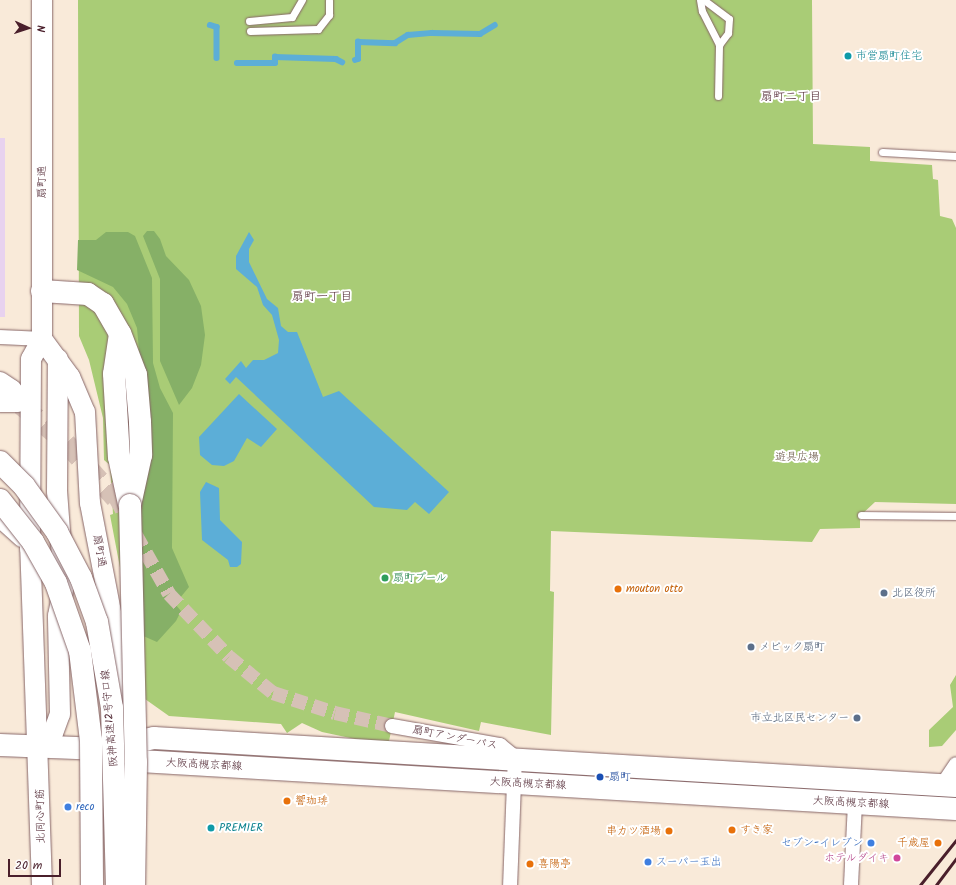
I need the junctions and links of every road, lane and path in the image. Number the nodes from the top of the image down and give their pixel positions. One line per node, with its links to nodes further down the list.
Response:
1 (42, 0): 12 (street, 扇町通)
2 (302, 0): 6 (lane)
3 (329, 0): 7 (lane)
4 (700, 0): 8 (lane)
5 (704, 0): 8 (lane)
6 (249, 20)
7 (250, 31)
8 (719, 45): 9 (lane)
9 (718, 96)
10 (882, 152): 11 (lane)
11 (956, 156)
12 (42, 291): 14 (street, 扇町通); 42 (main road, bridge)
13 (0, 336): 14 (street)
14 (42, 339): 15 (street, 扇町通); 24 (street, 北同心町筋)
15 (58, 359): 23 (street); 26 (street, 扇町通)
16 (0, 382): 17 (street)
17 (9, 402)
18 (0, 462): 41 (main road, 阪神高速12号守口線, bridge)
19 (0, 500): 39 (main road, 阪神高速12号守口線, bridge)
20 (861, 516): 21 (lane)
21 (956, 516)
22 (0, 521): 24 (street)
23 (60, 535): 25 (street); 26 (street)
24 (30, 548): 30 (street, 北同心町筋)
25 (64, 584): 30 (street); 31 (street)
26 (110, 610): 28 (street, 扇町通)
27 (392, 726): 32 (street, 扇町アンダーパス)
28 (154, 738): 31 (main road, 大阪高槻京都線); 32 (main road, 大阪高槻京都線)
29 (0, 745): 30 (main road, 大阪高槻京都線)
30 (40, 746): 31 (main road, 大阪高槻京都線); 38 (street, 北同心町筋)
31 (102, 749): 34 (main road, 大阪高槻京都線); 40 (street)
32 (515, 757): 34 (street); 35 (main road, 大阪高槻京都線)
33 (956, 764): 35 (street)
34 (514, 784): 36 (main road, 大阪高槻京都線); 43 (street)
35 (949, 786)
36 (855, 803): 37 (main road, 大阪高槻京都線); 44 (street)
37 (956, 809)
38 (42, 885)
39 (92, 885)
40 (111, 885)
41 (117, 885)
42 (134, 885)
43 (510, 885)
44 (851, 885)

